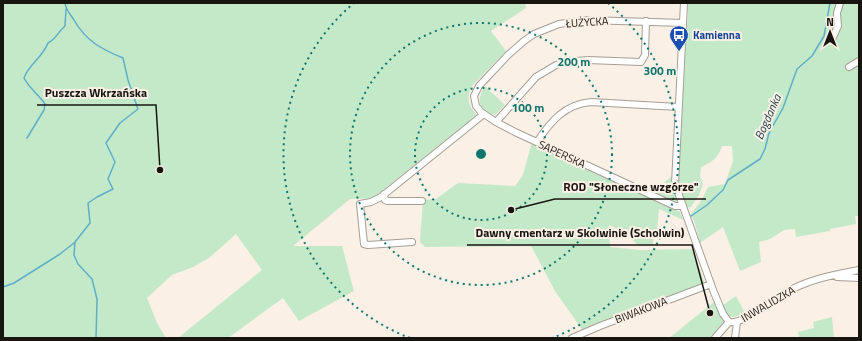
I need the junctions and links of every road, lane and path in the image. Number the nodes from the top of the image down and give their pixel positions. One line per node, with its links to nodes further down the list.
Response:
1 (684, 3): 4 (street)
2 (840, 3): 5 (street)
3 (646, 22): 4 (street, ŁUŻYCKA); 8 (street, ŁUŻYCKA); 11 (street)
4 (683, 23): 9 (street)
5 (832, 39)
6 (859, 61): 7 (street)
7 (849, 67)
8 (474, 98): 10 (street, SAPERSKA)
9 (678, 107): 12 (street); 15 (street)
10 (484, 114): 11 (street, SAPERSKA); 13 (street)
11 (496, 122): 12 (street, SAPERSKA)
12 (536, 142): 15 (street, SAPERSKA)
13 (384, 194): 14 (street); 16 (street)
14 (422, 201)
15 (683, 206): 18 (street)
16 (412, 242)
17 (857, 274): 20 (street, INWALIDZKA)
18 (711, 284): 19 (street); 21 (street, BIWAKOWA)
19 (729, 322): 20 (street, INWALIDZKA); 22 (street, INWALIDZKA)
20 (737, 322): 23 (street)
21 (572, 338)
22 (715, 338)
23 (734, 338)

